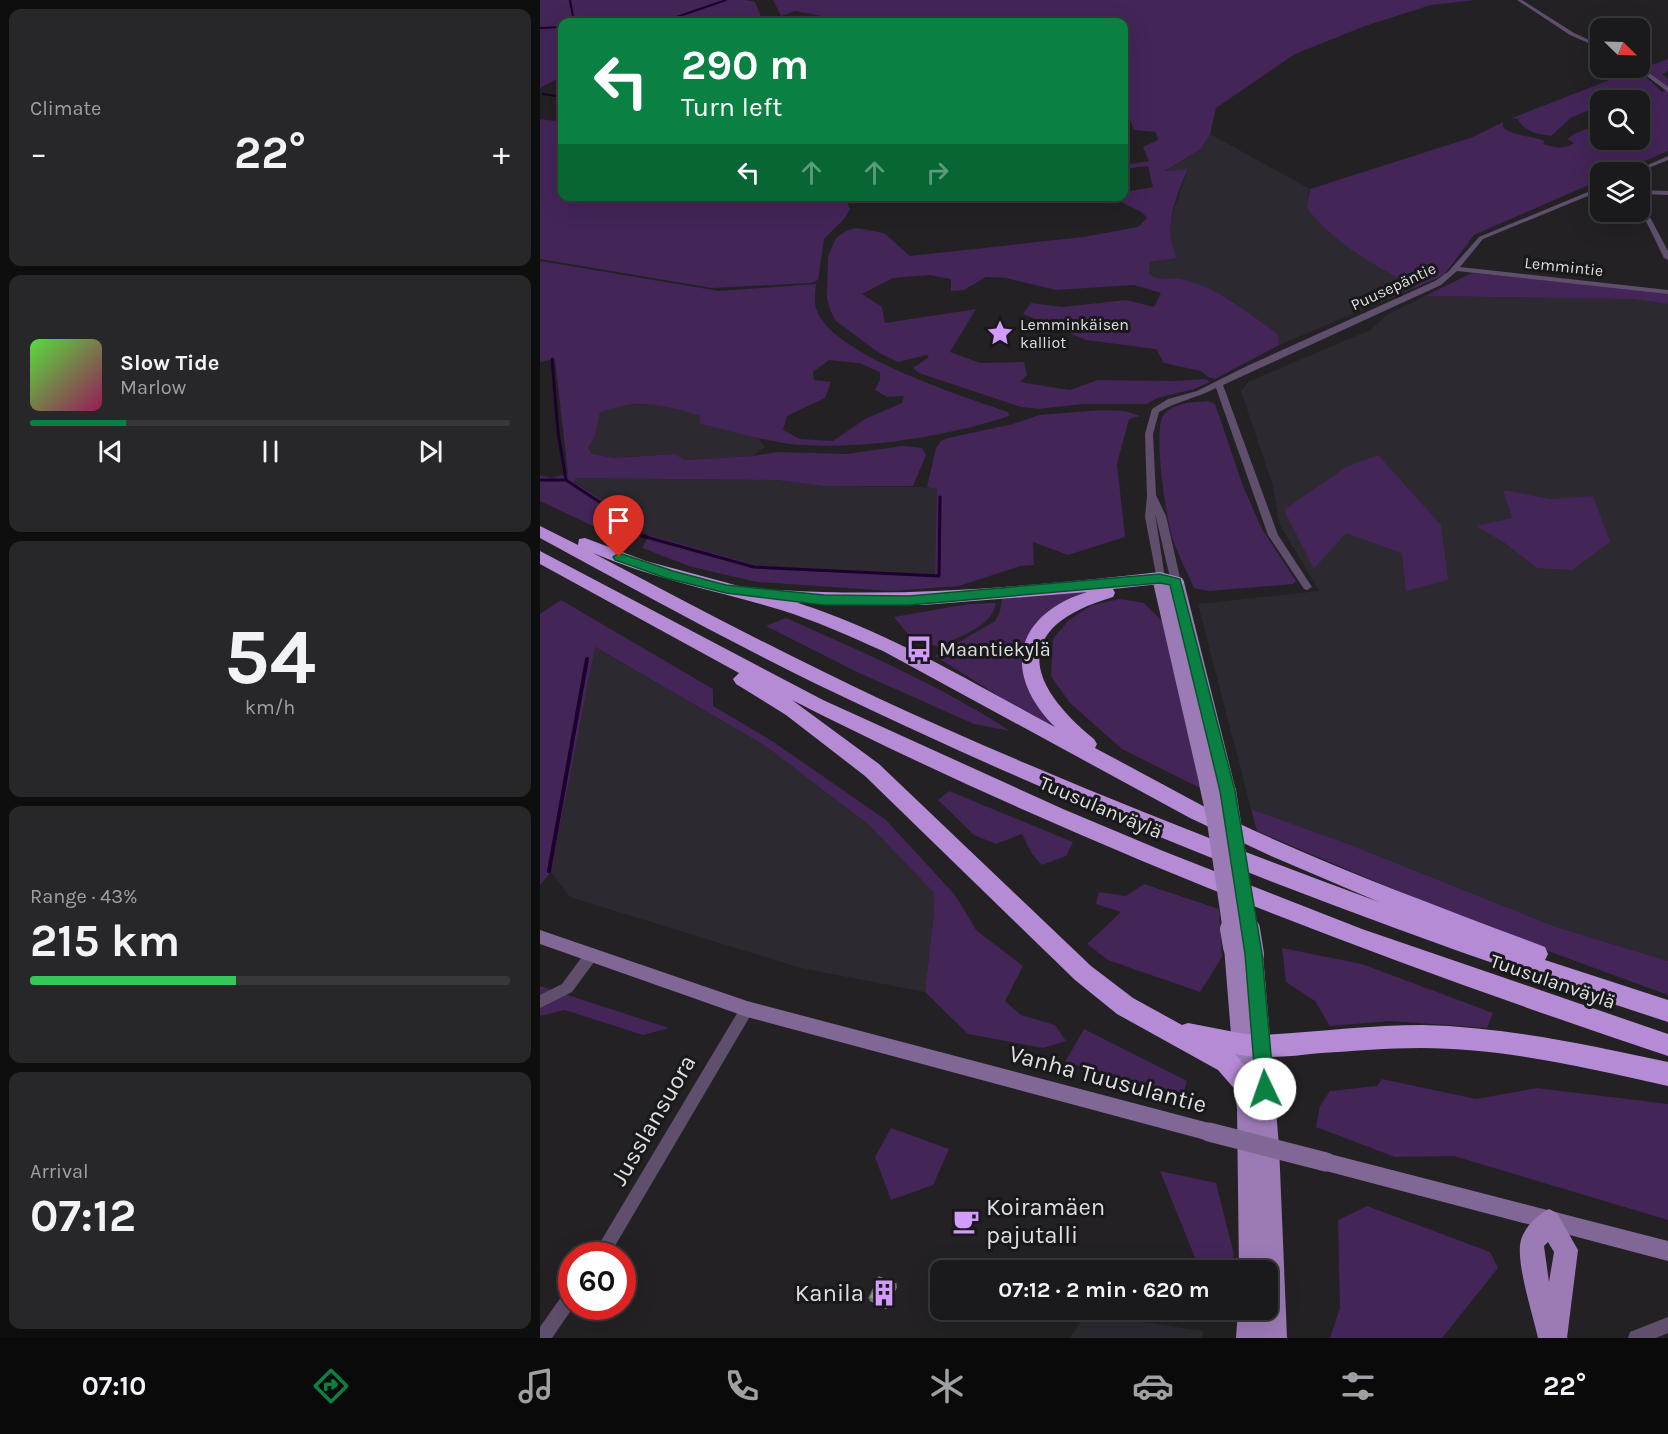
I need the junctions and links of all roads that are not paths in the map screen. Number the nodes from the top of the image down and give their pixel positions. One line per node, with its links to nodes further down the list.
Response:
1 (1519, 0): 2 (street)
2 (1590, 42)
3 (1650, 76): 4 (street)
4 (1668, 90)
5 (1668, 158): 6 (street)
6 (1650, 166)
7 (1650, 192): 8 (street)
8 (1668, 192)
9 (1590, 193): 13 (street, Puusepäntie)
10 (1650, 221): 11 (street)
11 (1665, 246): 12 (street)
12 (1668, 258)
13 (1457, 269): 14 (street, Lemmintie); 15 (street, Puusepäntie)
14 (1668, 292)
15 (1219, 384): 16 (street, Puusepäntie); 21 (street)
16 (1152, 497): 20 (street, Puusepäntie); 20 (street, Puusepäntie)
17 (540, 525): 22 (highway)
18 (540, 531): 30 (highway, Tuusulanväylä)
19 (540, 557): 23 (highway, Tuusulanväylä)
20 (1166, 583): 22 (highway); 24 (highway); 26 (main road, bridge); 26 (main road, bridge)
21 (1306, 587)
22 (726, 589): 24 (highway)
23 (635, 609): 31 (highway); 32 (highway, Tuusulanväylä)
24 (1132, 776): 30 (highway)
25 (540, 937): 27 (main road, Vanha Tuusulantie)
26 (1244, 951): 33 (main road)
27 (592, 954): 28 (street); 29 (main road, Vanha Tuusulantie)
28 (540, 1002)
29 (747, 1009): 36 (main road, Vanha Tuusulantie, bridge); 37 (street, Jusslansuora)
30 (1661, 1009)
31 (1174, 1032): 33 (highway); 35 (highway)
32 (1668, 1045)
33 (1254, 1046): 34 (highway); 35 (main road); 45 (main road)
34 (1668, 1074)
35 (1247, 1086): 39 (main road)
36 (1549, 1221): 38 (main road, Vanha Tuusulantie); 46 (main road)
37 (608, 1242)
38 (1668, 1251)
39 (1251, 1260)
40 (558, 1316): 43 (street)
41 (1250, 1320): 44 (main road)
42 (1668, 1325): 47 (street)
43 (542, 1338)
44 (1249, 1338)
45 (1274, 1338)
46 (1552, 1338)
47 (1636, 1338)

